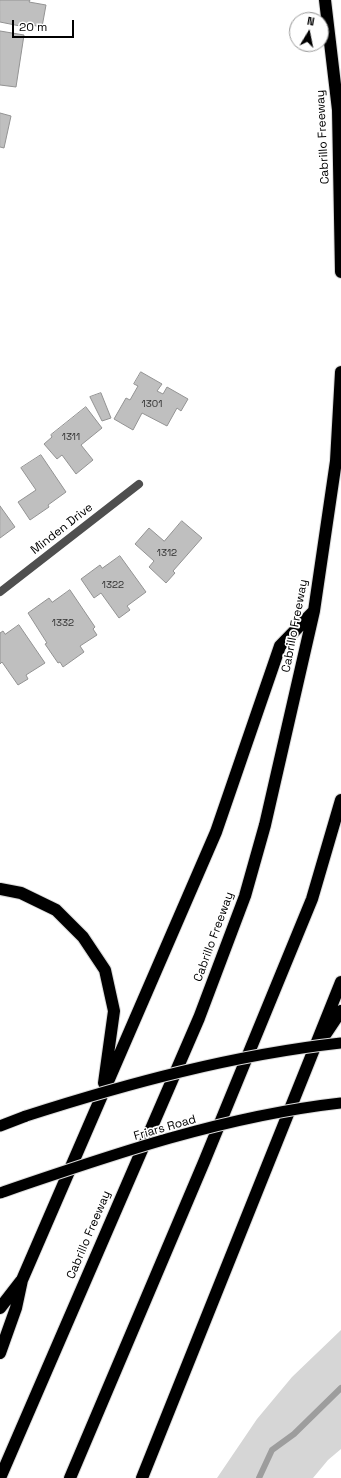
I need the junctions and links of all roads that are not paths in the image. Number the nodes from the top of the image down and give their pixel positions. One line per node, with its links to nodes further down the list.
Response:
1 (325, 0): 2 (highway, Cabrillo Freeway)
2 (341, 272)
3 (341, 372): 6 (highway, Cabrillo Freeway)
4 (139, 484): 5 (street, Minden Drive)
5 (0, 592)
6 (314, 612): 13 (highway); 20 (highway, Cabrillo Freeway)
7 (341, 800): 21 (highway)
8 (0, 889): 13 (highway)
9 (341, 982): 12 (highway)
10 (341, 1011): 12 (highway)
11 (341, 1043): 15 (highway, bridge)
12 (310, 1060): 22 (highway)
13 (102, 1098): 17 (highway)
14 (341, 1103): 16 (highway, Friars Road, bridge)
15 (0, 1126)
16 (0, 1193)
17 (22, 1280): 18 (highway); 19 (highway)
18 (0, 1308)
19 (0, 1353)
20 (0, 1478)
21 (70, 1478)
22 (142, 1478)

